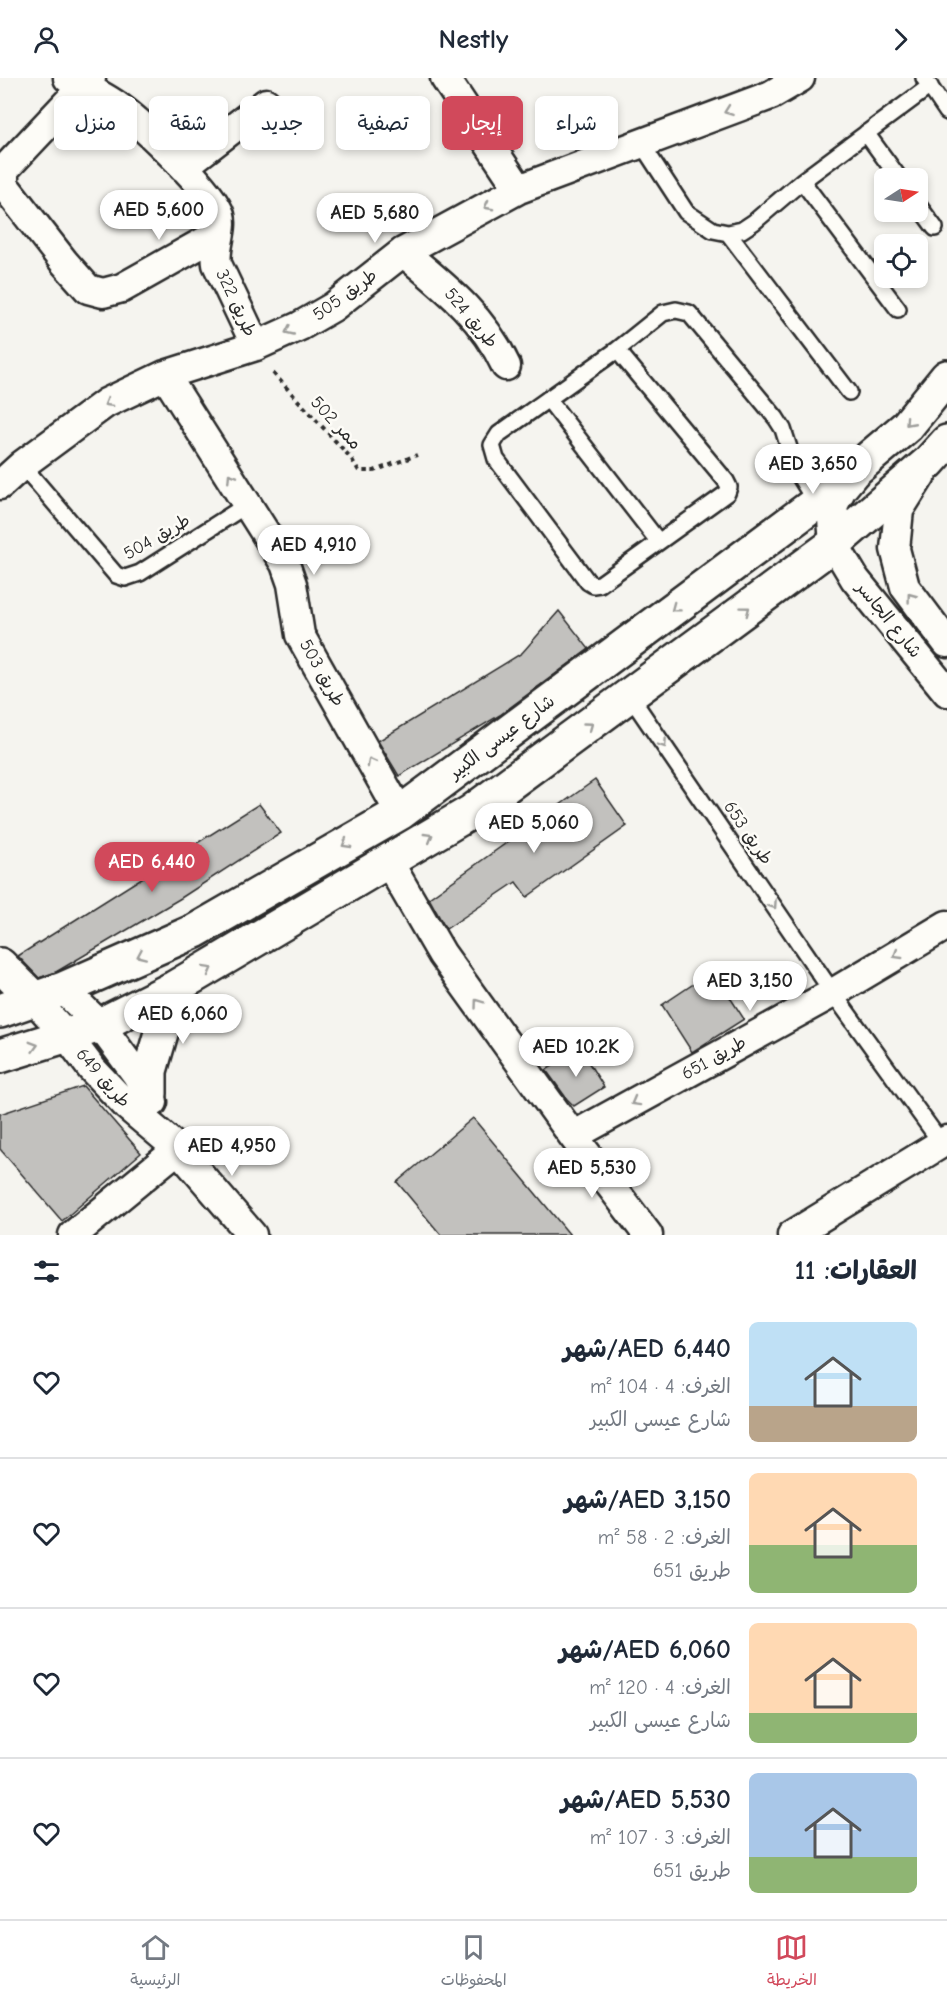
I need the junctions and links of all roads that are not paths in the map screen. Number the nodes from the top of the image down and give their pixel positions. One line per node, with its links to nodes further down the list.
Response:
1 (445, 78): 13 (street)
2 (800, 78): 5 (street, طريق 505)
3 (80, 81): 10 (street, طريق 322); 17 (street)
4 (927, 82): 6 (lane); 8 (lane)
5 (767, 87): 9 (street, طريق 505, one-way to 9)
6 (947, 112)
7 (240, 123): 10 (street)
8 (866, 133): 11 (lane); 12 (lane)
9 (641, 143): 13 (street, طريق 505); 16 (lane)
10 (183, 166): 17 (street, طريق 322)
11 (892, 168)
12 (802, 181): 16 (lane); 19 (lane)
13 (519, 189): 18 (street, طريق 505, one-way to 18)
14 (928, 219): 15 (lane)
15 (935, 228)
16 (728, 232): 25 (lane)
17 (218, 234): 20 (street, طريق 322)
18 (403, 252): 20 (street, طريق 505, one-way to 20); 22 (street, طريق 524)
19 (898, 309)
20 (256, 346): 23 (street, طريق 505)
21 (617, 350): 26 (lane); 31 (lane); 33 (lane)
22 (506, 366)
23 (165, 375): 28 (street, طريق 505, one-way to 28); 32 (street, طريق 503, one-way to 23)
24 (947, 377): 29 (main road, شارع عيسى الكبير, one-way to 29)
25 (849, 392)
26 (548, 399): 33 (lane); 33 (lane)
27 (938, 452): 34 (main road); 35 (street, شارع الجاسر, one-way to 27)
28 (22, 465): 30 (street, طريق 505); 32 (lane, طريق 504)
29 (861, 466): 31 (main road, شارع عيسى الكبير); 34 (street)
30 (0, 485)
31 (816, 503): 38 (main road, شارع عيسى الكبير, one-way to 38)
32 (248, 504): 38 (street, طريق 503, one-way to 32)
33 (658, 541)
34 (834, 544): 36 (street, شارع الجاسر); 37 (main road, one-way to 34)
35 (947, 643)
36 (947, 692)
37 (630, 696): 39 (main road, one-way to 37); 43 (lane, طريق 653, one-way to 43)
38 (400, 813): 44 (main road, شارع عيسى الكبير, one-way to 44)
39 (388, 861): 42 (main road, one-way to 39); 50 (street, one-way to 39)
40 (947, 925): 43 (street, طريق 651, one-way to 43)
41 (0, 965): 44 (main road)
42 (174, 988): 46 (main road); 49 (main road)
43 (833, 993): 50 (street, طريق 651, one-way to 50); 51 (lane, طريق 653)
44 (49, 994): 45 (main road, شارع عيسى الكبير); 46 (street, طريق 649); 47 (street, طريق 649)
45 (0, 1011)
46 (100, 1025): 47 (main road); 49 (street, طريق 649)
47 (67, 1036): 48 (main road, one-way to 47); 52 (street, طريق 649)
48 (0, 1056)
49 (150, 1094): 52 (street, طريق 649)
50 (573, 1136): 55 (street)
51 (944, 1142): 56 (street)
52 (178, 1149): 53 (street); 54 (street, طريق 649)
53 (73, 1235)
54 (252, 1235)
55 (648, 1235)
56 (792, 1235)

